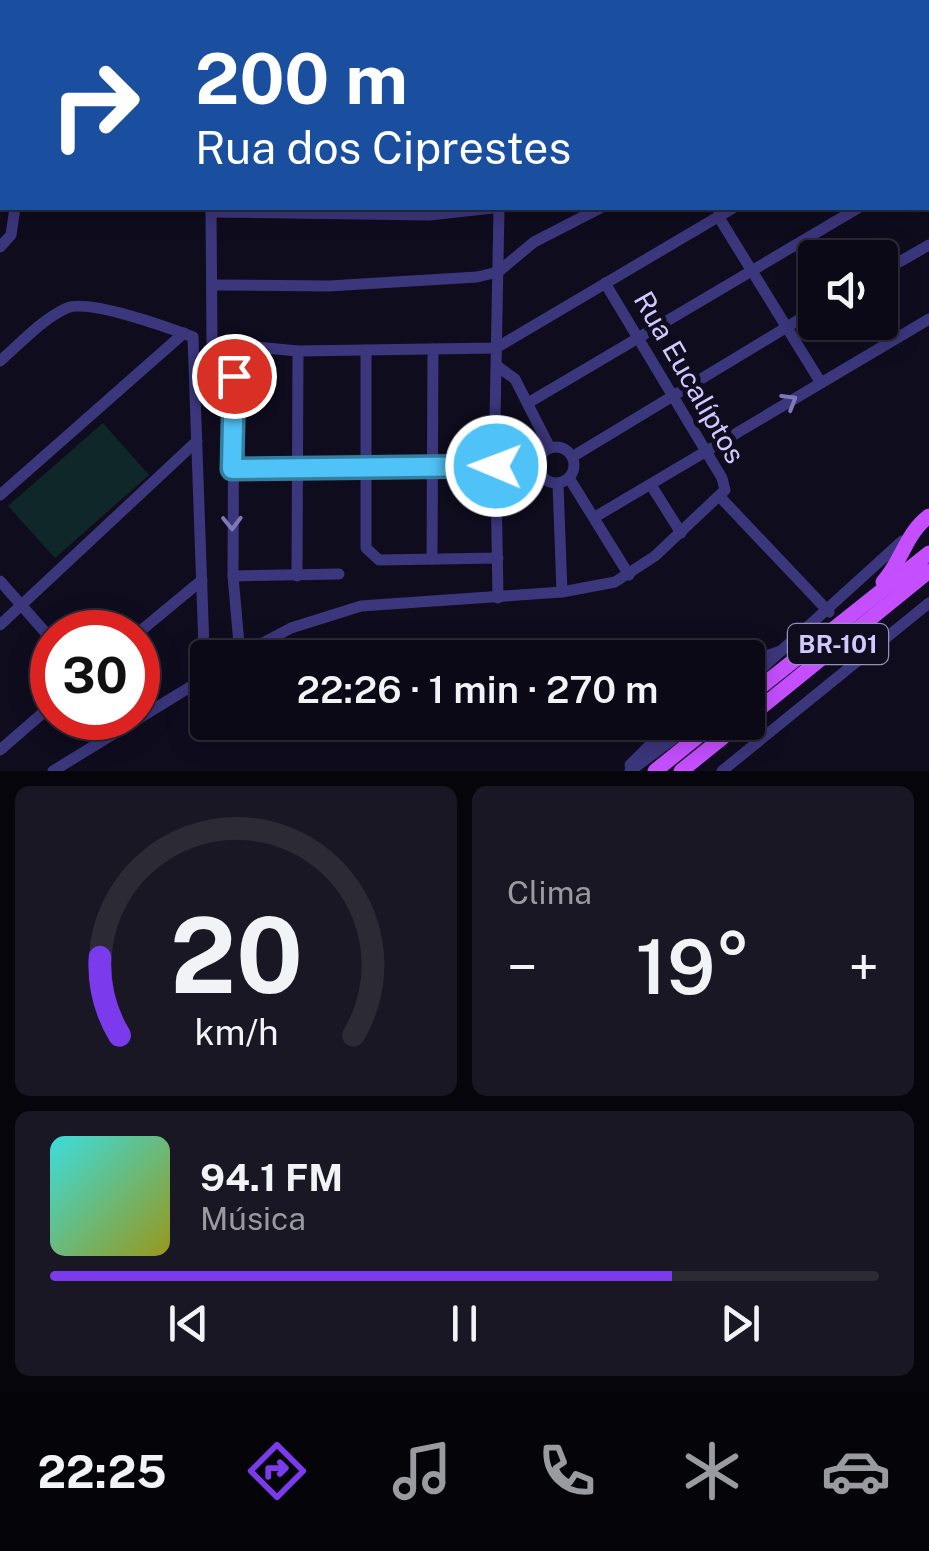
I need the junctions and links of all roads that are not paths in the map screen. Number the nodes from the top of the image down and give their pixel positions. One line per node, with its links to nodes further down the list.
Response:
1 (15, 210): 11 (street)
2 (211, 210): 3 (street); 16 (street)
3 (363, 210): 8 (street)
4 (496, 210): 14 (street)
5 (596, 210): 14 (street)
6 (729, 210): 9 (street)
7 (855, 210): 13 (street)
8 (429, 211)
9 (718, 216): 13 (street); 15 (street)
10 (929, 245): 12 (street)
11 (0, 248)
12 (898, 263)
13 (752, 269): 19 (street); 21 (street)
14 (498, 272): 16 (street); 23 (street)
15 (605, 283): 21 (street, Rua Eucalíptos); 23 (street)
16 (213, 284): 22 (street)
17 (798, 319): 19 (street)
18 (929, 319): 29 (street)
19 (784, 327): 29 (street); 30 (street)
20 (188, 335): 27 (street); 32 (street); 44 (street)
21 (638, 335): 30 (street, Rua Eucalíptos); 31 (street)
22 (212, 344)
23 (496, 348): 25 (street); 28 (street)
24 (366, 350): 25 (street); 26 (street); 37 (street)
25 (433, 350): 36 (street)
26 (298, 351): 40 (street); 41 (street)
27 (0, 361)
28 (496, 366): 31 (street); 38 (street)
29 (821, 382): 34 (street, one-way to 29)
30 (673, 394): 34 (street, Rua Eucalíptos); 35 (street)
31 (528, 403): 33 (street)
32 (197, 441): 58 (street); 63 (street)
33 (550, 448): 35 (street); 39 (street)
34 (707, 451): 43 (street); 45 (street, Rua Eucalíptos)
35 (572, 457): 42 (street)
36 (432, 464): 37 (street); 38 (street); 51 (street)
37 (368, 466): 41 (street); 51 (street)
38 (496, 466): 39 (street); 52 (street)
39 (538, 467): 42 (street)
40 (232, 469): 41 (street); 56 (street, one-way to 56)
41 (294, 469): 57 (street)
42 (564, 481): 47 (street); 60 (street)
43 (651, 486): 47 (street); 49 (street)
44 (0, 495)
45 (721, 498): 49 (street); 65 (street)
46 (929, 516): 48 (main road)
47 (595, 517): 55 (street)
48 (910, 530): 64 (main road); 65 (street)
49 (682, 532): 55 (street)
50 (929, 553): 64 (main road, BR-101)
51 (432, 558): 52 (street)
52 (498, 558): 61 (street)
53 (929, 571): 78 (main road, BR-101)
54 (340, 574): 57 (street)
55 (628, 575): 60 (street)
56 (233, 576): 57 (street); 70 (street)
57 (296, 576)
58 (202, 580): 66 (street); 69 (street)
59 (0, 581): 63 (street)
60 (562, 592): 61 (street)
61 (498, 598): 71 (street)
62 (929, 602): 90 (street)
63 (21, 606): 67 (street); 68 (street)
64 (857, 610): 75 (main road, BR-101)
65 (829, 612): 72 (street)
66 (160, 615)
67 (30, 616)
68 (0, 625)
69 (204, 640)
70 (237, 640)
71 (268, 640)
72 (785, 650): 73 (street); 74 (street)
73 (765, 656)
74 (765, 667)
75 (765, 683)
76 (190, 685): 77 (street)
77 (160, 702)
78 (765, 704)
79 (30, 724): 85 (street)
80 (98, 740): 86 (street)
81 (656, 740): 87 (street)
82 (671, 740): 87 (street)
83 (693, 740): 88 (main road)
84 (720, 740): 89 (main road, BR-101)
85 (0, 750)
86 (52, 771)
87 (627, 771)
88 (654, 771)
89 (682, 771)
90 (722, 771)

